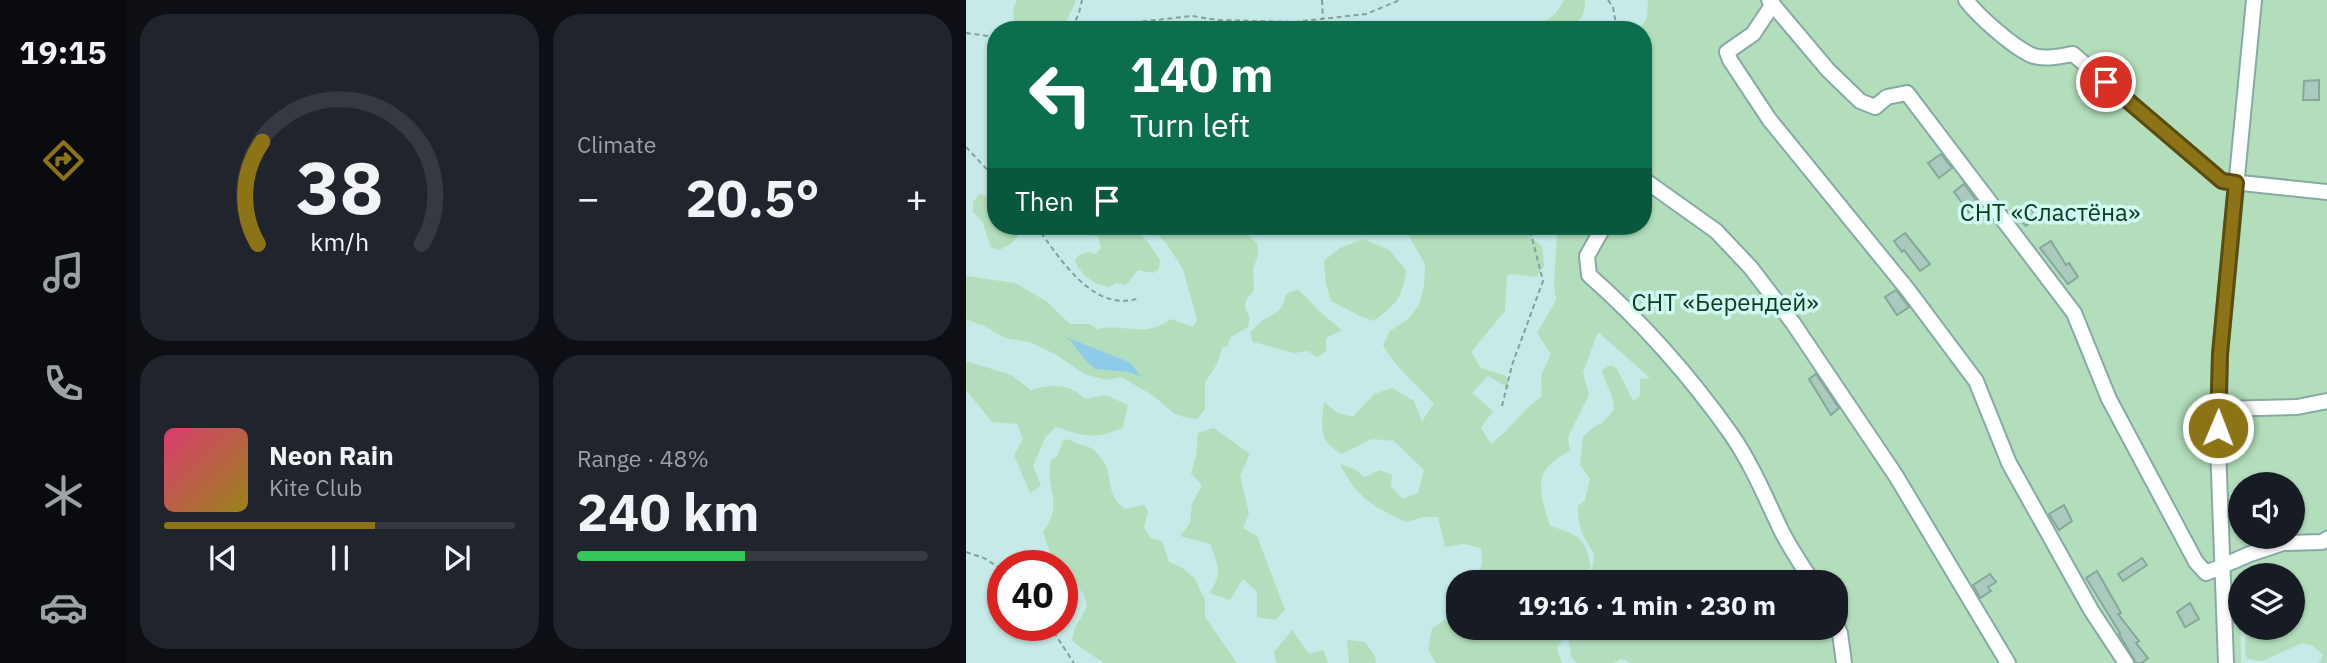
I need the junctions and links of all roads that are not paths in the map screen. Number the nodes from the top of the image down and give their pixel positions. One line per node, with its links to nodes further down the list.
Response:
1 (1966, 0): 4 (street)
2 (2254, 0): 4 (street)
3 (1771, 2): 11 (street); 16 (street)
4 (2236, 183): 6 (street); 9 (street)
5 (1652, 185): 15 (street)
6 (2327, 192)
7 (1599, 235): 12 (street)
8 (2327, 401): 9 (street)
9 (2219, 410): 11 (street)
10 (2327, 539): 11 (street)
11 (2223, 567): 17 (street)
12 (1805, 570)
13 (1841, 640): 14 (street)
14 (1844, 663)
15 (2008, 663)
16 (2126, 663)
17 (2226, 663)

